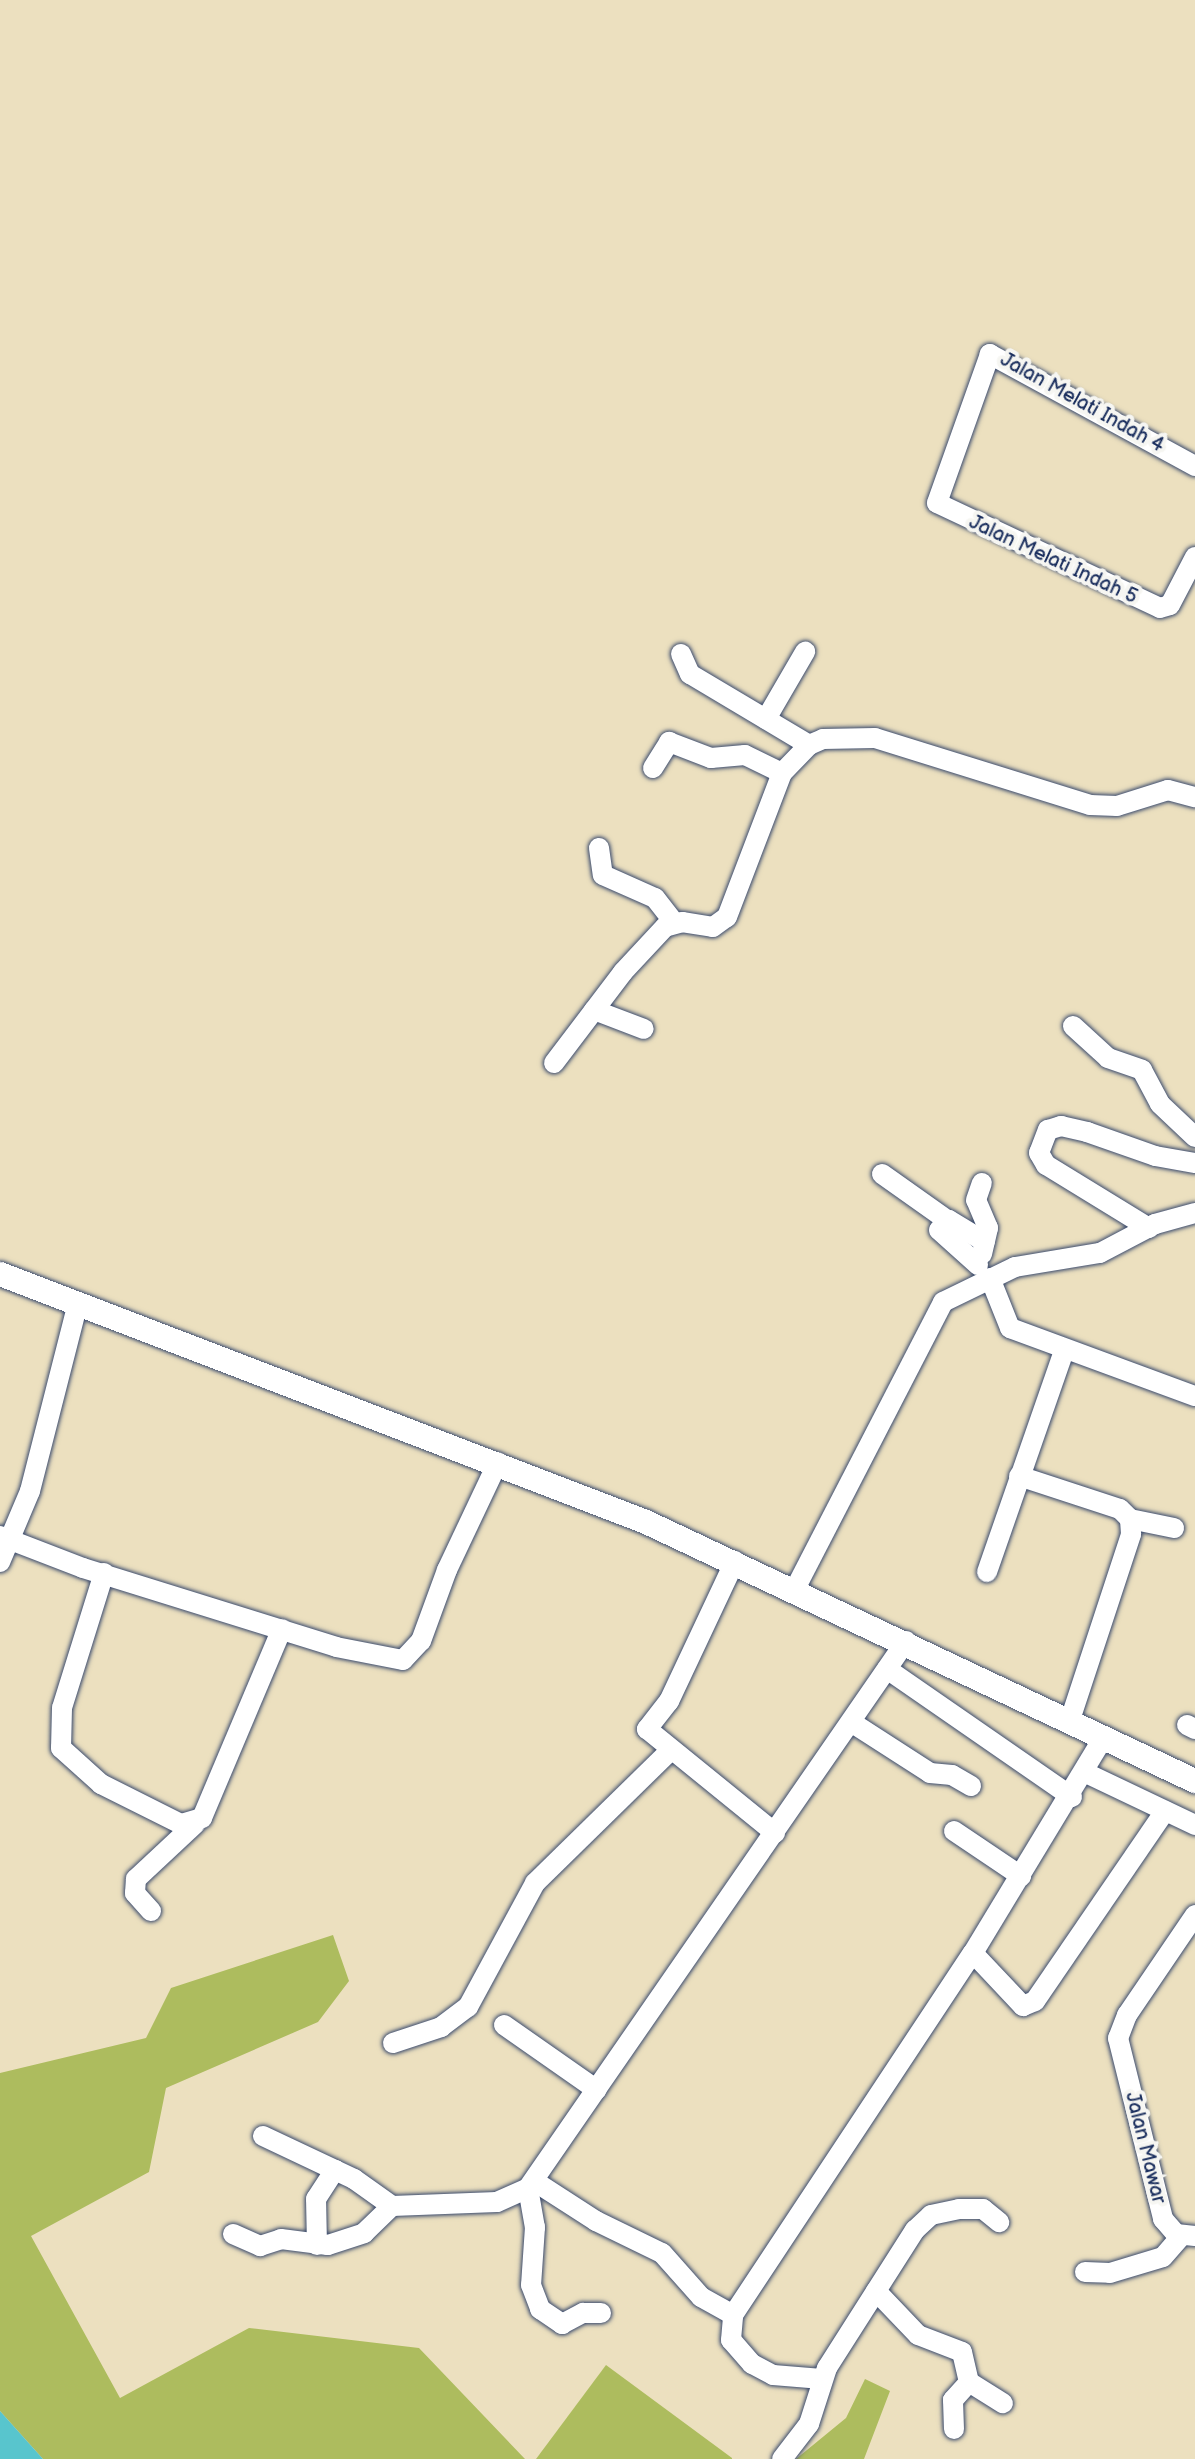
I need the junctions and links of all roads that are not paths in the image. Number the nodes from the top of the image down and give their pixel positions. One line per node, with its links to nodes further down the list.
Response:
1 (1195, 466): 2 (street, Jalan Melati Indah 4)
2 (941, 509): 3 (street, Jalan Melati Indah 5)
3 (1195, 557)
4 (805, 652): 6 (street)
5 (681, 654): 6 (street)
6 (766, 719): 7 (street)
7 (809, 745): 9 (street); 10 (street)
8 (653, 768): 9 (street)
9 (782, 773): 12 (street)
10 (1195, 797)
11 (599, 848): 12 (street)
12 (674, 922): 13 (street)
13 (594, 1010): 15 (street); 16 (street)
14 (1073, 1026): 17 (street)
15 (644, 1029)
16 (554, 1063)
17 (1195, 1137)
18 (1195, 1163): 23 (street)
19 (882, 1174): 22 (street)
20 (982, 1183): 24 (street)
21 (1195, 1213): 23 (street)
22 (947, 1220): 24 (street); 26 (street)
23 (1149, 1228): 26 (street)
24 (985, 1242): 26 (street)
25 (0, 1274): 27 (main road)
26 (980, 1276): 28 (street); 39 (street)
27 (77, 1306): 30 (main road); 34 (street)
28 (1064, 1351): 29 (street); 31 (street)
29 (1195, 1396)
30 (498, 1462): 35 (main road); 40 (street)
31 (1019, 1476): 32 (street); 37 (street)
32 (1130, 1519): 33 (street); 43 (street)
33 (1174, 1528)
34 (6, 1538): 36 (street); 38 (street)
35 (735, 1561): 39 (main road); 46 (street)
36 (0, 1562)
37 (987, 1572)
38 (104, 1573): 40 (street); 52 (street)
39 (795, 1589): 41 (main road)
40 (282, 1629): 52 (street)
41 (906, 1641): 42 (street); 43 (main road)
42 (887, 1669): 44 (street); 50 (street)
43 (1070, 1720): 45 (main road)
44 (851, 1722): 49 (street); 55 (street)
45 (1104, 1737): 47 (street); 48 (main road)
46 (663, 1746): 55 (street); 61 (street)
47 (1086, 1773): 50 (street); 51 (street)
48 (1195, 1781)
49 (971, 1786)
50 (1072, 1797): 56 (street)
51 (1165, 1811): 53 (street); 59 (street)
52 (195, 1824): 57 (street)
53 (1195, 1825)
54 (954, 1831): 56 (street)
55 (775, 1833): 62 (street)
56 (1021, 1876): 59 (street)
57 (151, 1911)
58 (1195, 1915): 69 (street, Jalan Mawar)
59 (973, 1953): 74 (street)
60 (504, 2025): 62 (street)
61 (393, 2043)
62 (597, 2090): 65 (street)
63 (263, 2136): 64 (street)
64 (335, 2170): 66 (street); 70 (street)
65 (531, 2184): 66 (street); 73 (street); 74 (street)
66 (392, 2206): 70 (street)
67 (999, 2222): 72 (street)
68 (233, 2234): 70 (street)
69 (1188, 2236): 71 (street)
70 (317, 2245)
71 (1085, 2272)
72 (876, 2291): 75 (street); 76 (street)
73 (601, 2313)
74 (733, 2315): 75 (street)
75 (822, 2379): 79 (street)
76 (969, 2382): 77 (street); 78 (street)
77 (1003, 2403)
78 (954, 2429)
79 (782, 2459)

